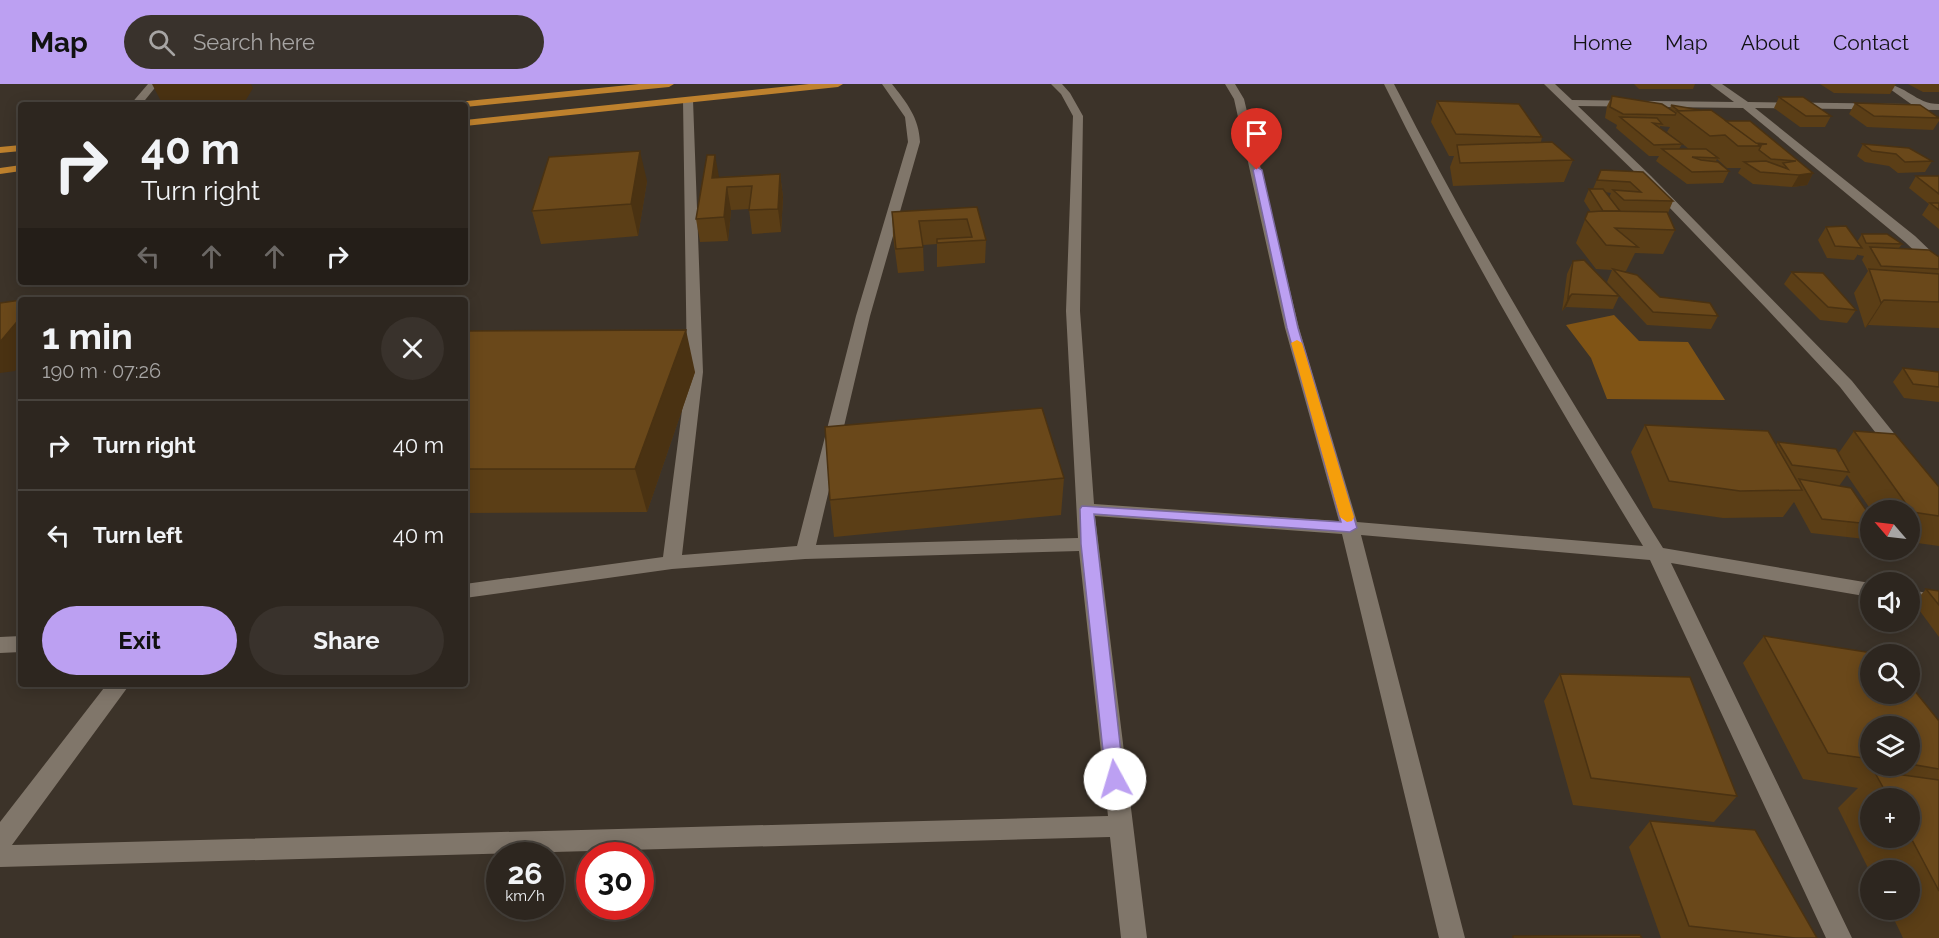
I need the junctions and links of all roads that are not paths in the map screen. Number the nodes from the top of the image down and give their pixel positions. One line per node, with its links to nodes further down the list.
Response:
1 (153, 84): 12 (street)
2 (669, 84): 14 (highway)
3 (838, 84): 11 (highway)
4 (887, 84): 29 (street)
5 (1056, 84): 26 (street)
6 (1230, 84): 27 (street)
7 (1389, 84): 30 (street)
8 (1549, 84): 13 (street)
9 (1715, 84): 15 (street)
10 (1888, 84): 16 (street)
11 (688, 100): 19 (highway); 31 (street)
12 (138, 102)
13 (1571, 103): 15 (street); 25 (street)
14 (468, 104)
15 (1744, 104): 16 (street); 24 (street)
16 (1923, 107): 17 (street); 18 (street)
17 (1939, 107)
18 (1939, 117)
19 (468, 123)
20 (18, 148): 21 (highway)
21 (0, 150)
22 (18, 168): 23 (highway)
23 (0, 171)
24 (1939, 266)
25 (1910, 466)
26 (1087, 509): 27 (street); 28 (street)
27 (1350, 528): 30 (street); 43 (street)
28 (1088, 544): 29 (street); 39 (street)
29 (805, 552): 31 (street)
30 (1657, 554): 32 (street); 44 (street)
31 (672, 562): 33 (street)
32 (1860, 588)
33 (468, 591)
34 (1920, 599): 35 (street)
35 (1939, 602)
36 (18, 644): 37 (street)
37 (0, 645)
38 (117, 687): 40 (street)
39 (1120, 826): 41 (street); 42 (street)
40 (0, 841)
41 (0, 856)
42 (1134, 938)
43 (1452, 938)
44 (1839, 938)

